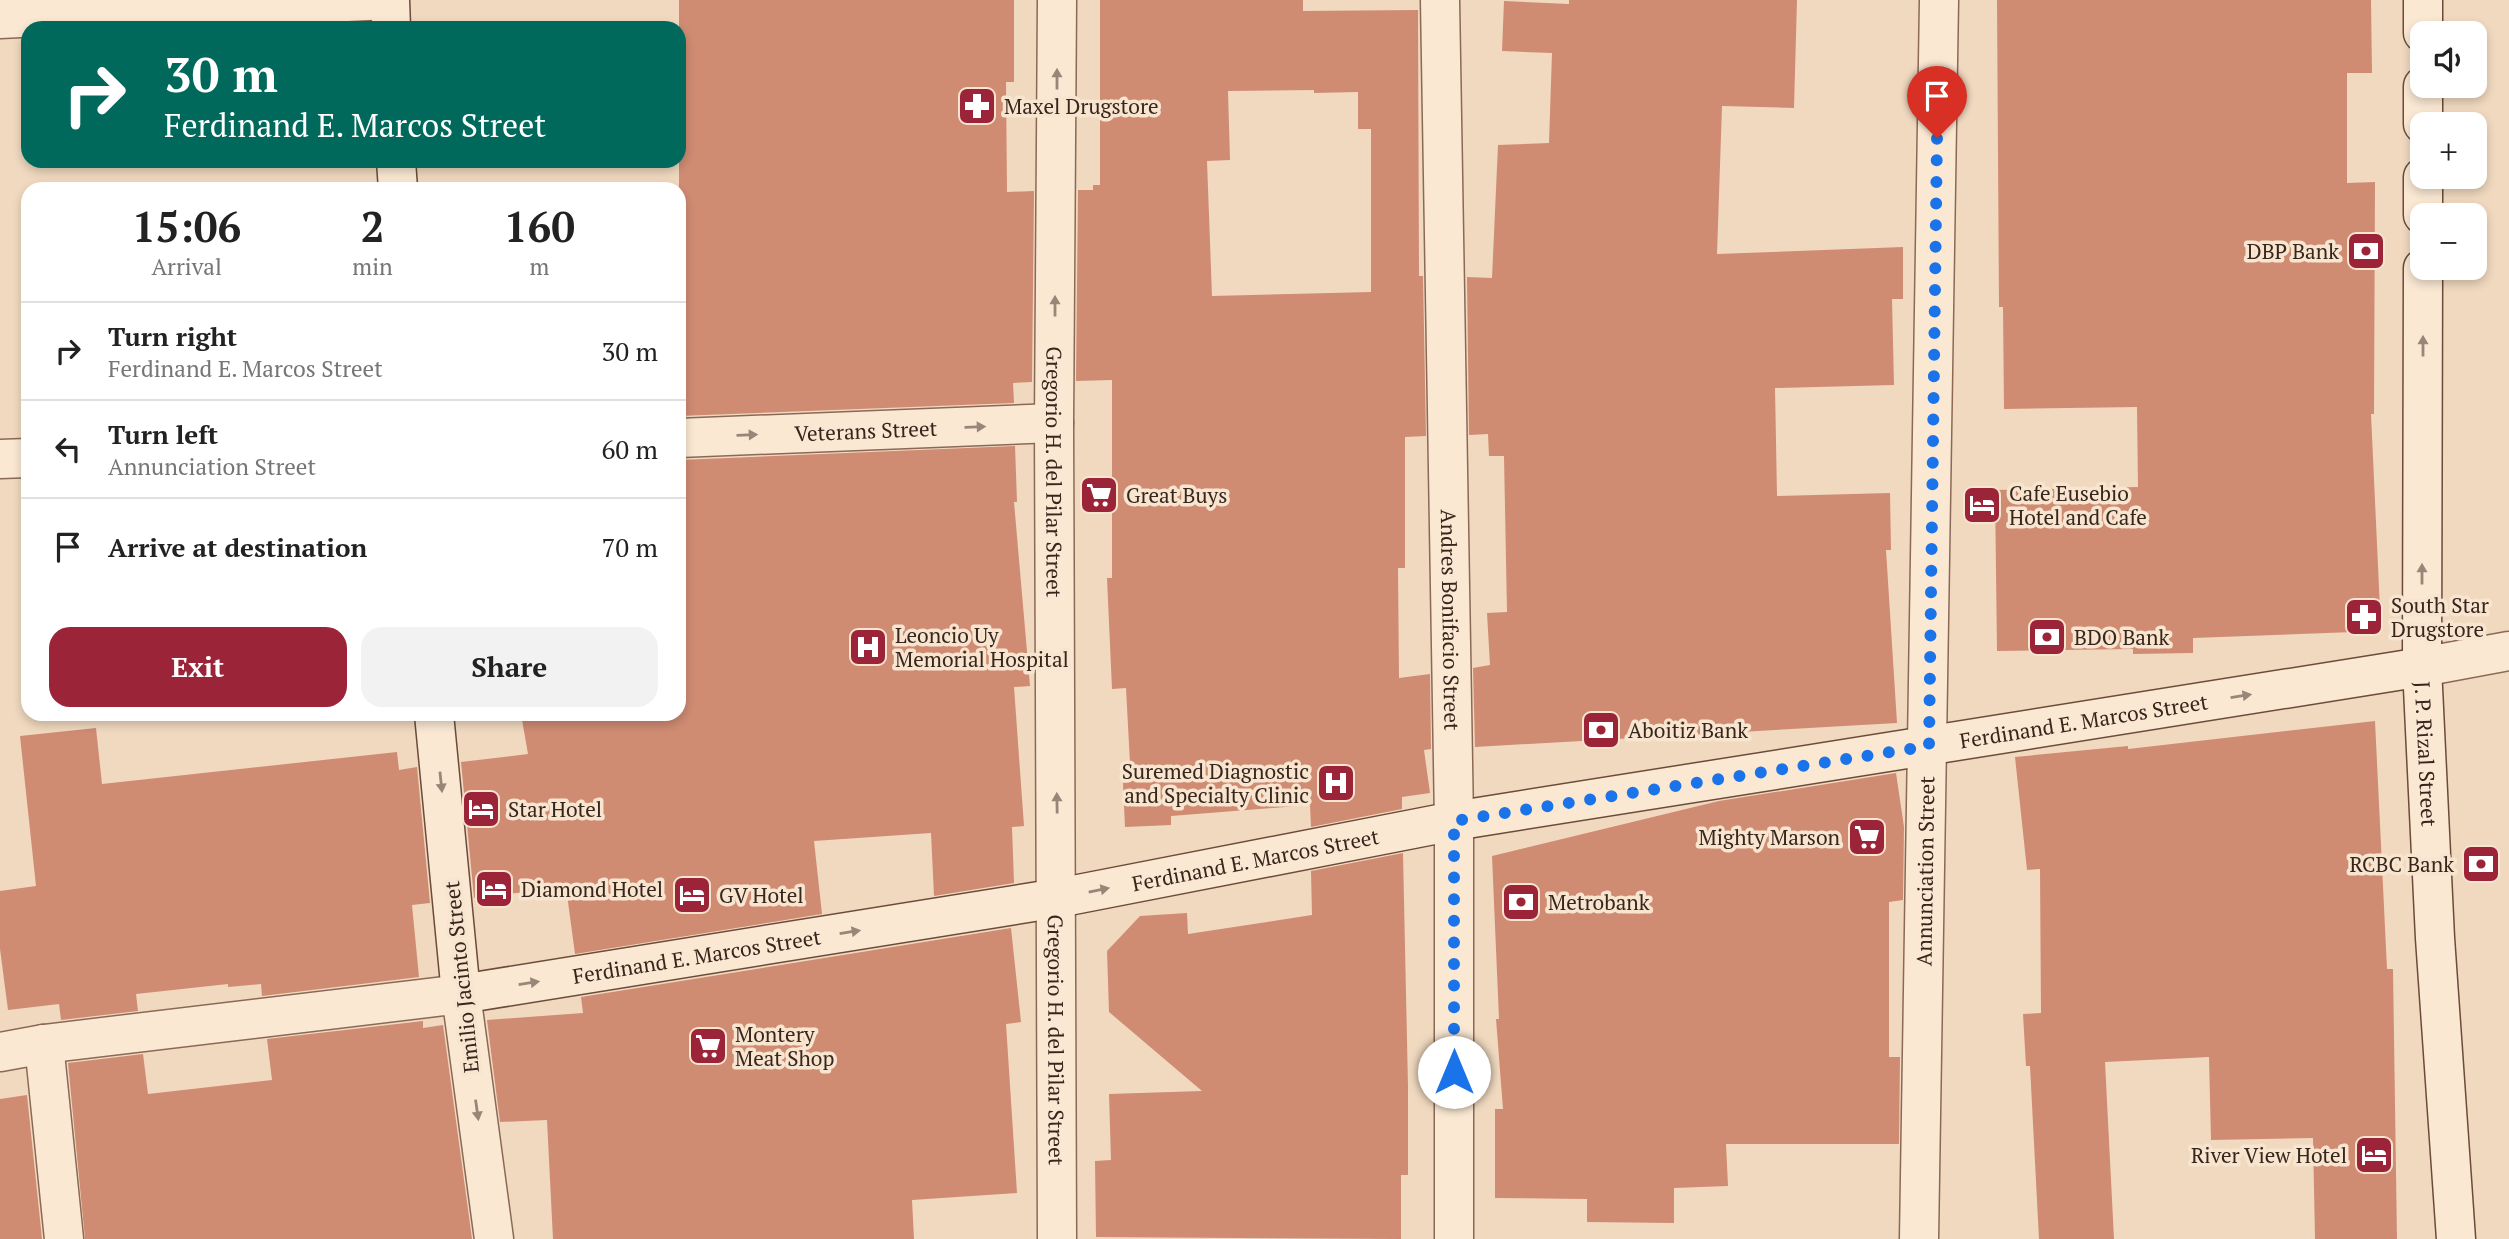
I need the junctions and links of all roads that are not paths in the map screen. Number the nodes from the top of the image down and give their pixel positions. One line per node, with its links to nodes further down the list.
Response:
1 (389, 0): 6 (street); 7 (street)
2 (1057, 0): 10 (street, Gregorio H. del Pilar Street, one-way to 2)
3 (1440, 0): 18 (street, Andres Bonifacio Street)
4 (1939, 0): 17 (street, Annunciation Street)
5 (2423, 0): 8 (street)
6 (0, 19)
7 (390, 21)
8 (2423, 21)
9 (2423, 280): 15 (street, J. P. Rizal Street, one-way to 9)
10 (1054, 424): 11 (street, Veterans Street, one-way to 10); 19 (street, Gregorio H. del Pilar Street, one-way to 10)
11 (686, 438)
12 (21, 458): 13 (street)
13 (0, 459)
14 (2509, 651): 15 (street, Ferdinand E. Marcos Street)
15 (2422, 667): 17 (street, Ferdinand E. Marcos Street, one-way to 15); 28 (street, J. P. Rizal Street)
16 (436, 721): 20 (street, Emilio Jacinto Street, one-way to 20)
17 (1929, 746): 18 (street, Ferdinand E. Marcos Street); 27 (street, Annunciation Street)
18 (1454, 821): 19 (street, Ferdinand E. Marcos Street, one-way to 18); 26 (street, Andres Bonifacio Street)
19 (1058, 898): 20 (street, Ferdinand E. Marcos Street, one-way to 19); 25 (street, Gregorio H. del Pilar Street)
20 (461, 994): 21 (street, Ferdinand E. Marcos Street); 24 (street, Emilio Jacinto Street, one-way to 24)
21 (44, 1044): 22 (street, Ferdinand E. Marcos Street); 23 (street)
22 (0, 1052)
23 (64, 1239)
24 (494, 1239)
25 (1058, 1239)
26 (1454, 1239)
27 (1919, 1239)
28 (2456, 1239)

